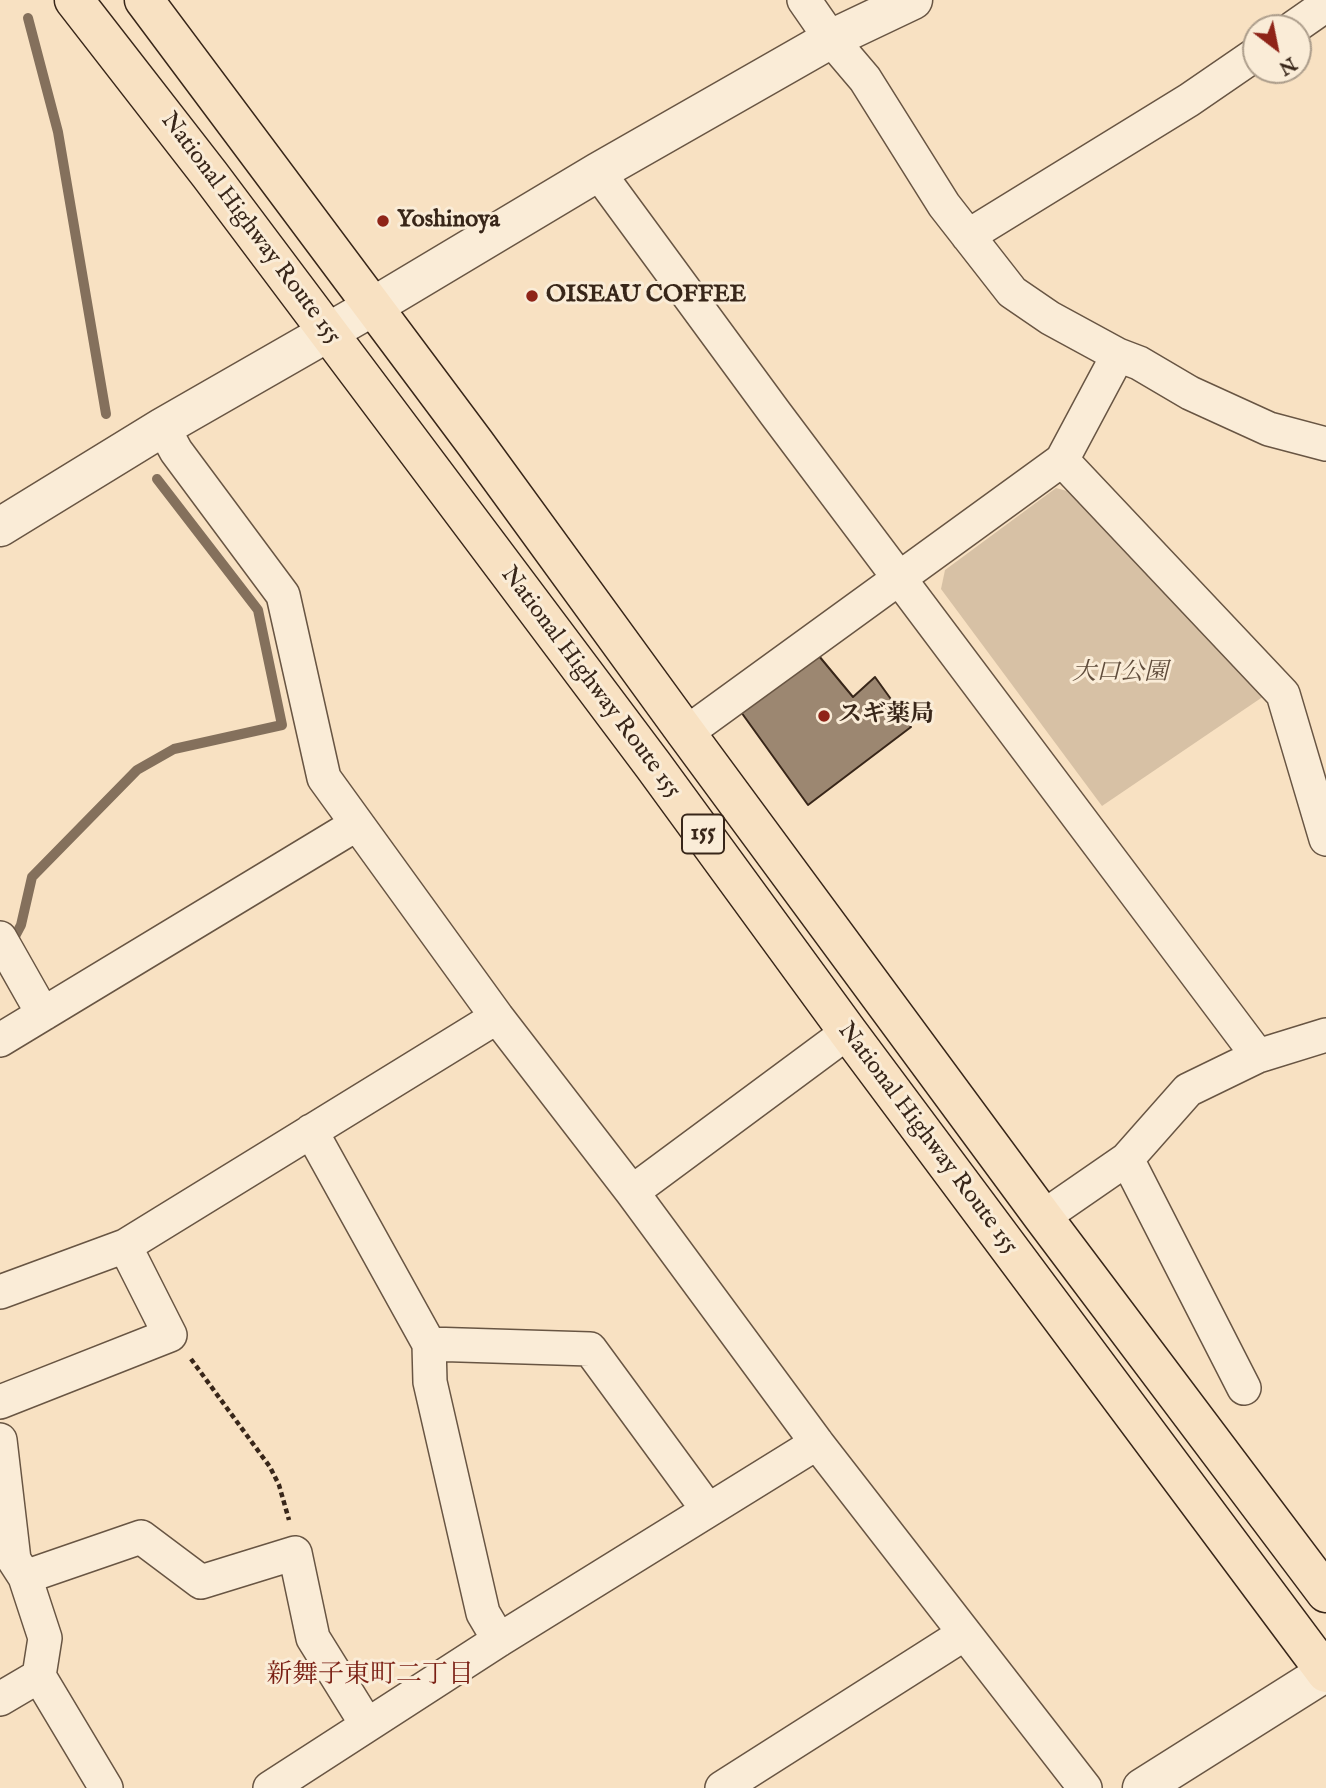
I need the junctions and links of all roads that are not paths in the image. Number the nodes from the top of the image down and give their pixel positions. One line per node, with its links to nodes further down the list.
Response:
1 (75, 0): 10 (highway, National Highway Route 155 / 155)
2 (144, 0): 9 (highway, National Highway Route 155 / 155)
3 (804, 0): 5 (street)
4 (913, 0): 5 (street)
5 (831, 39): 7 (street); 8 (street)
6 (1242, 64): 8 (street)
7 (598, 172): 9 (street); 16 (street)
8 (968, 236): 11 (street)
9 (374, 306): 10 (street); 17 (highway, National Highway Route 155 / 155)
10 (328, 332): 12 (street); 23 (highway, National Highway Route 155 / 155)
11 (1118, 355): 13 (street); 14 (street)
12 (163, 427): 15 (street); 18 (street)
13 (1326, 444)
14 (1062, 460): 16 (street); 19 (street)
15 (0, 527)
16 (900, 579): 17 (street); 26 (street)
17 (686, 733): 30 (highway, National Highway Route 155 / 155)
18 (357, 824): 21 (street); 22 (street)
19 (1326, 839)
20 (0, 938): 21 (street)
21 (43, 1014): 25 (street)
22 (497, 1017): 27 (street); 29 (street)
23 (848, 1032): 29 (street); 43 (highway, National Highway Route 155 / 155)
24 (1326, 1035): 26 (street)
25 (0, 1040)
26 (1258, 1056): 28 (street)
27 (311, 1131): 31 (street); 33 (street)
28 (1128, 1159): 30 (street); 34 (street)
29 (632, 1192): 37 (street)
30 (1044, 1216): 40 (highway, National Highway Route 155 / 155)
31 (125, 1246): 32 (street); 35 (street)
32 (0, 1292)
33 (429, 1344): 38 (street); 42 (street)
34 (1244, 1388)
35 (0, 1402)
36 (0, 1440): 39 (street)
37 (817, 1443): 38 (street); 41 (street)
38 (708, 1510): 42 (street)
39 (25, 1577): 44 (street); 46 (street)
40 (1326, 1593)
41 (964, 1634): 49 (street); 50 (street)
42 (499, 1640): 46 (street)
43 (1326, 1673): 51 (street)
44 (39, 1676): 45 (street); 47 (street)
45 (0, 1699)
46 (368, 1726): 48 (street)
47 (106, 1788)
48 (270, 1788)
49 (722, 1788)
50 (1085, 1788)
51 (1142, 1788)

